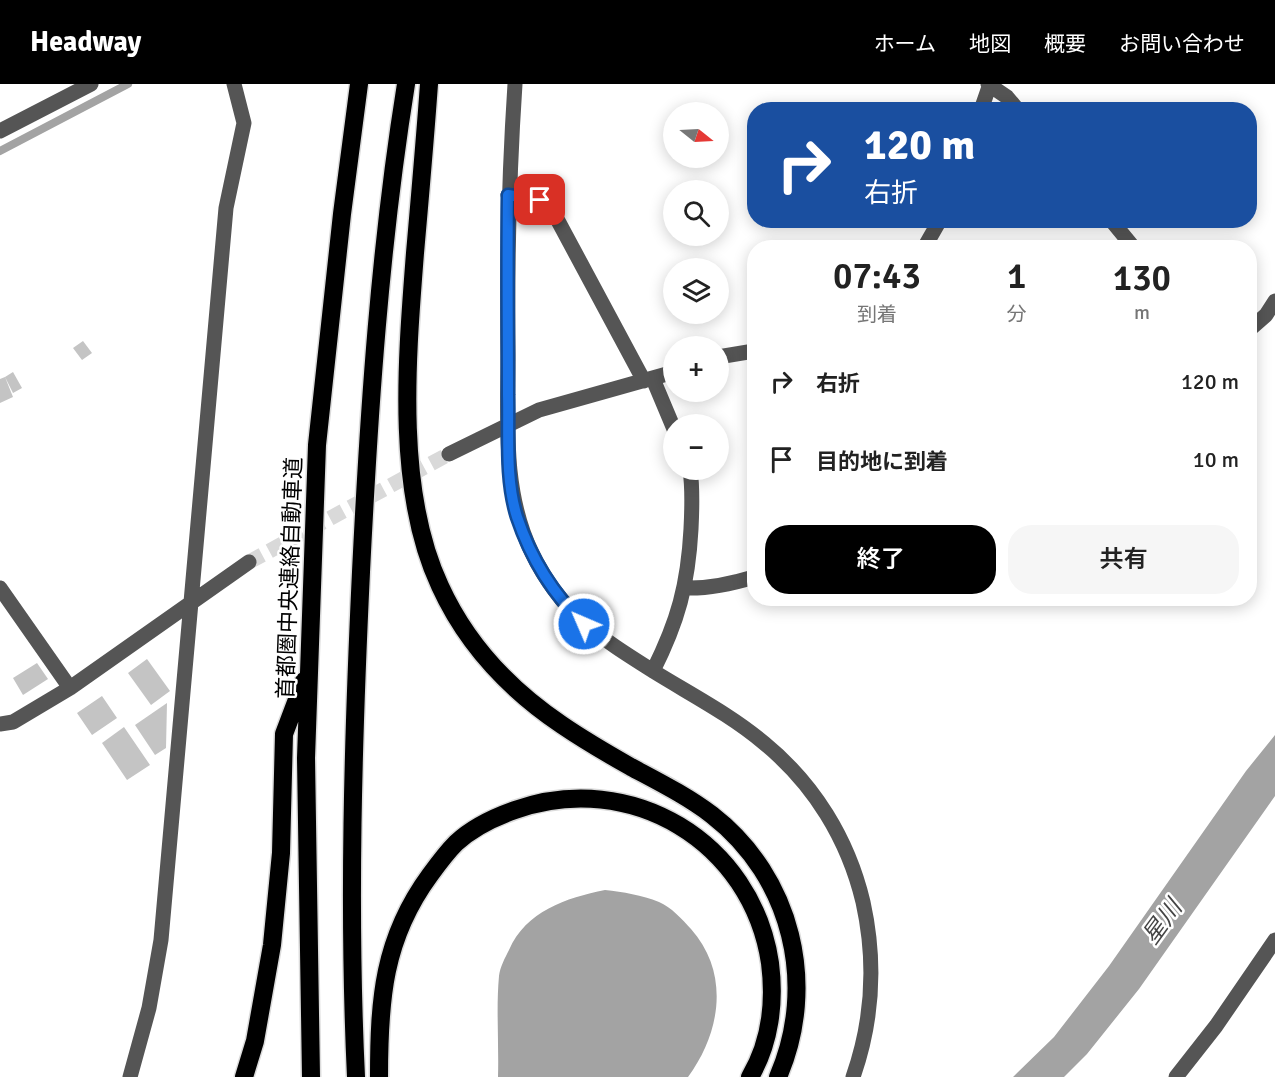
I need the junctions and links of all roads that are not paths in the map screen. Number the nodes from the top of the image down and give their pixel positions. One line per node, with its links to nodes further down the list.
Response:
1 (91, 84): 10 (street)
2 (234, 84): 28 (street)
3 (359, 84): 29 (highway, 首都圏中央連絡自動車道)
4 (406, 84): 38 (highway)
5 (429, 84): 41 (highway)
6 (515, 84): 11 (street)
7 (989, 84): 8 (street); 9 (street)
8 (983, 102)
9 (1012, 102)
10 (0, 131)
11 (508, 195): 19 (street); 21 (street)
12 (1118, 228): 13 (street)
13 (1127, 240)
14 (1275, 302): 15 (street)
15 (1257, 323)
16 (747, 352): 17 (street)
17 (729, 355)
18 (663, 376): 19 (street)
19 (649, 380): 20 (street); 21 (street)
20 (666, 414)
21 (508, 424): 22 (street); 30 (street)
22 (449, 454)
23 (690, 480): 27 (street)
24 (249, 562): 28 (street)
25 (747, 579): 27 (street)
26 (0, 588): 31 (street)
27 (685, 588): 30 (street)
28 (192, 601): 31 (street); 35 (street)
29 (309, 665): 36 (highway); 37 (highway, 首都圏中央連絡自動車道)
30 (653, 671): 42 (street)
31 (70, 688): 32 (street)
32 (0, 724)
33 (1275, 940): 34 (street)
34 (1269, 962): 43 (street)
35 (130, 1077)
36 (244, 1077)
37 (311, 1077)
38 (356, 1077)
39 (379, 1077): 40 (highway)
40 (750, 1077)
41 (778, 1077)
42 (853, 1077)
43 (1176, 1077)

